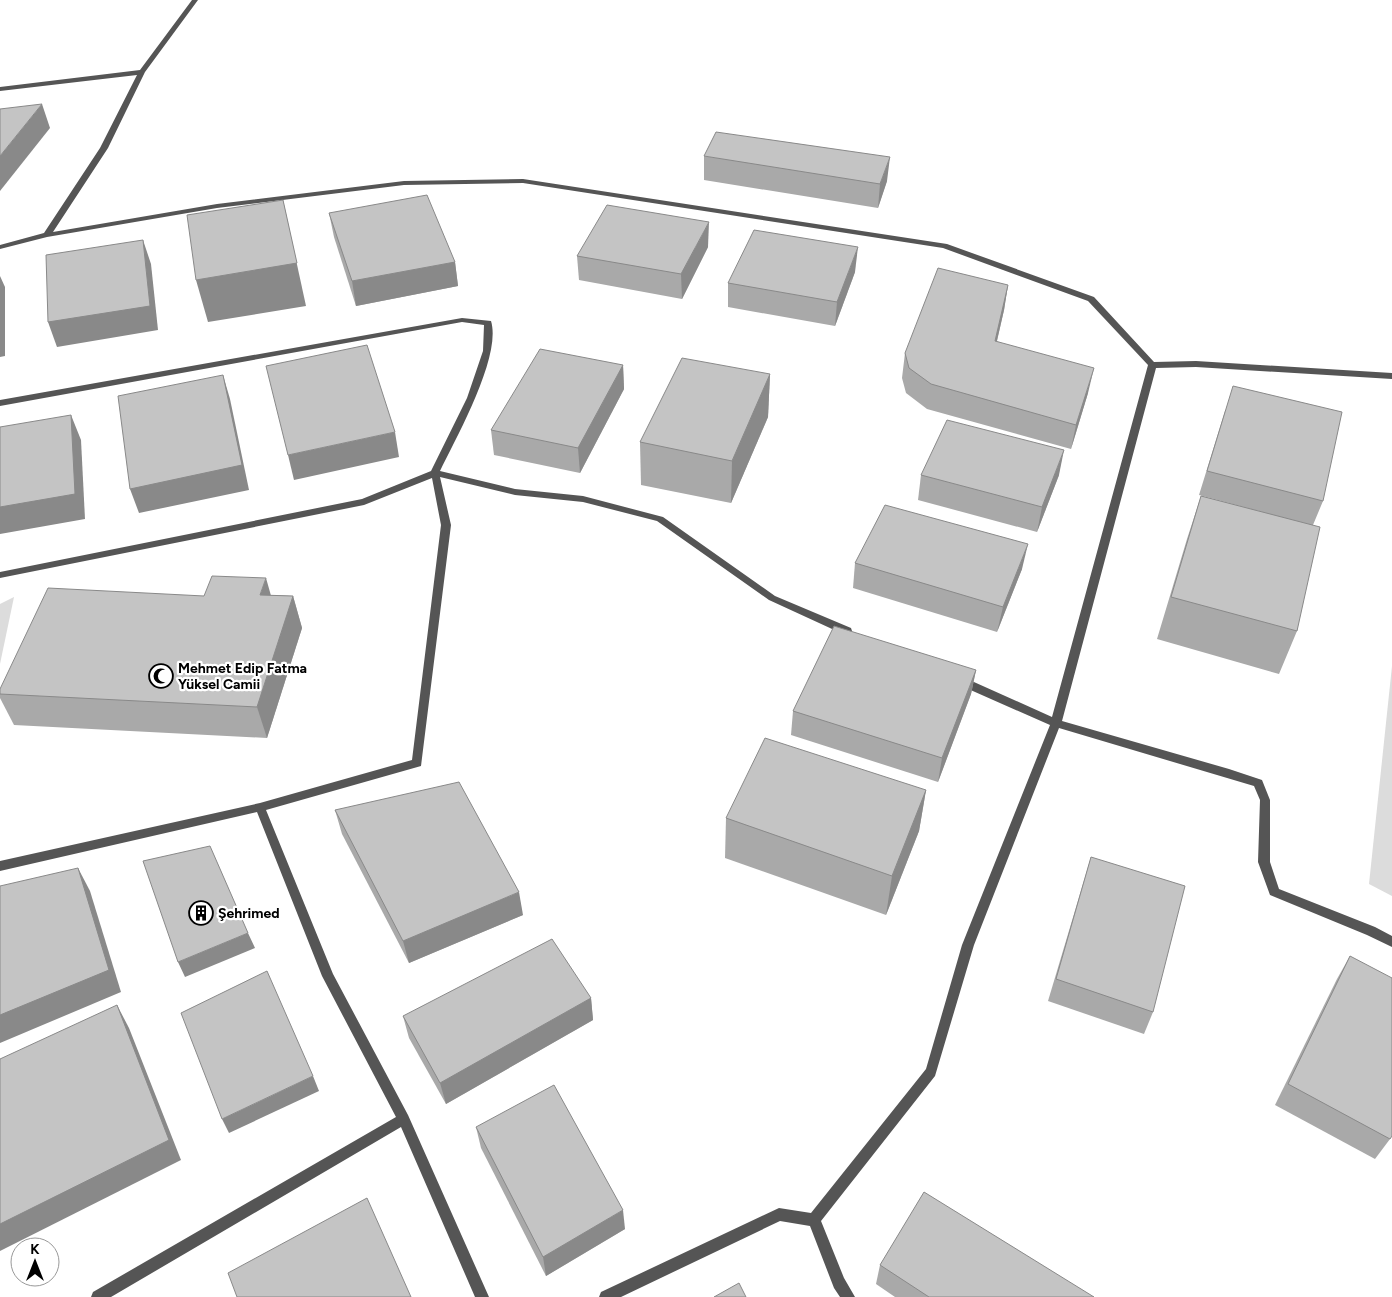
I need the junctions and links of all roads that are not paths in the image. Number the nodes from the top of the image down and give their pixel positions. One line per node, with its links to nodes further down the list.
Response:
1 (192, 1): 2 (street)
2 (142, 72): 3 (street); 4 (street)
3 (0, 89)
4 (47, 235): 5 (street); 6 (street)
5 (0, 247)
6 (1152, 365): 7 (street); 13 (street)
7 (1392, 376)
8 (0, 403): 9 (street)
9 (435, 472): 10 (street); 11 (street); 14 (street)
10 (0, 575)
11 (861, 637)
12 (950, 676): 13 (street)
13 (1056, 723): 16 (street); 18 (street)
14 (260, 807): 15 (street); 17 (street)
15 (0, 866)
16 (1392, 942)
17 (404, 1120): 19 (street); 20 (street)
18 (814, 1220): 21 (street); 22 (street)
19 (98, 1297)
20 (482, 1297)
21 (606, 1297)
22 (848, 1297)

